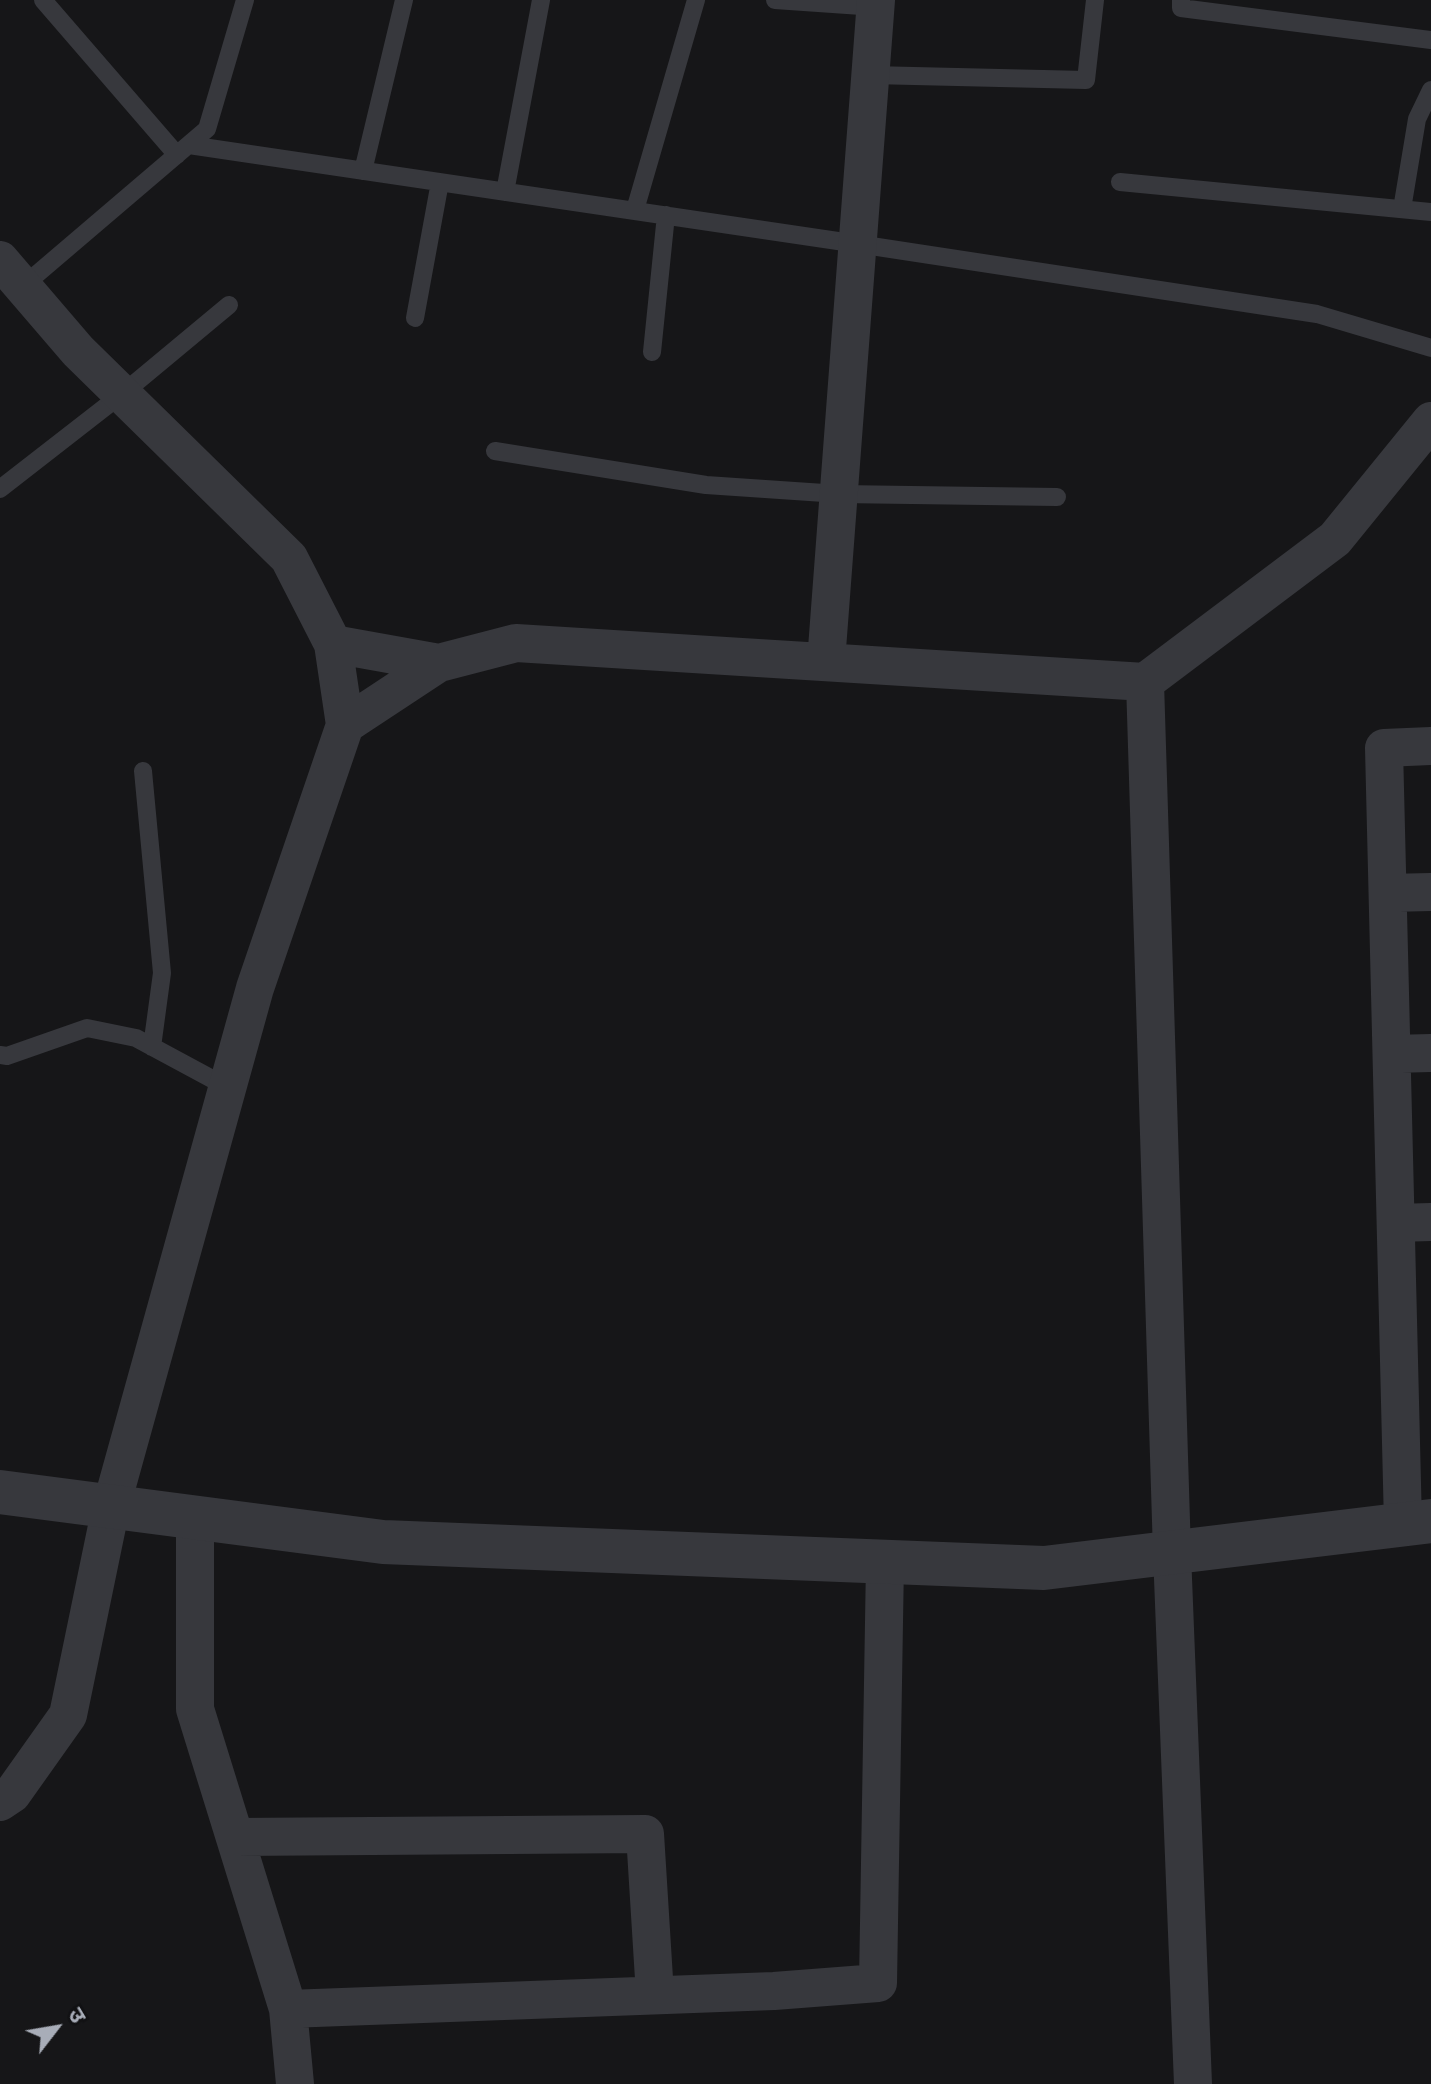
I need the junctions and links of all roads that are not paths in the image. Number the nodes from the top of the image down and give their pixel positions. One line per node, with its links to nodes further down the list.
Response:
1 (43, 0): 13 (lane)
2 (245, 0): 13 (lane)
3 (404, 0): 14 (lane)
4 (541, 0): 17 (lane)
5 (696, 0): 19 (lane)
6 (775, 0): 9 (lane)
7 (1095, 0): 11 (lane)
8 (1181, 0): 10 (lane)
9 (876, 4): 11 (street)
10 (1431, 40)
11 (871, 75): 22 (street)
12 (1431, 90): 18 (lane)
13 (183, 150): 14 (lane); 23 (lane)
14 (363, 171): 15 (lane)
15 (440, 182): 17 (lane); 25 (lane)
16 (1120, 182): 18 (lane)
17 (505, 192): 19 (lane)
18 (1402, 209): 20 (lane)
19 (635, 210): 21 (lane)
20 (1431, 212)
21 (666, 215): 22 (lane); 27 (lane)
22 (858, 244): 26 (lane); 32 (street)
23 (6, 268): 28 (street)
24 (229, 305): 28 (lane)
25 (415, 318)
26 (1431, 348)
27 (652, 352)
28 (122, 394): 31 (lane); 34 (street)
29 (1431, 421): 37 (street)
30 (495, 451): 32 (lane)
31 (0, 489)
32 (839, 494): 33 (lane); 35 (street)
33 (1057, 497)
34 (333, 644): 36 (street); 38 (street)
35 (826, 662): 36 (street); 37 (street)
36 (439, 663): 38 (street)
37 (1145, 682): 53 (street)
38 (345, 725): 47 (street)
39 (1431, 746): 42 (street)
40 (143, 771): 43 (lane)
41 (1431, 892): 42 (street)
42 (1388, 893): 45 (street)
43 (152, 1047): 46 (lane); 47 (lane)
44 (1431, 1053): 45 (street)
45 (1392, 1054): 48 (street)
46 (0, 1055)
47 (227, 1087): 50 (street)
48 (1413, 1222): 52 (street)
49 (0, 1492): 50 (street)
50 (111, 1507): 51 (street); 55 (street)
51 (195, 1517): 54 (street); 56 (street)
52 (1417, 1523): 53 (street)
53 (1172, 1553): 54 (street); 60 (street)
54 (885, 1562): 57 (street)
55 (0, 1802)
56 (236, 1837): 57 (street); 58 (street)
57 (655, 1995): 58 (street)
58 (288, 2009): 59 (street)
59 (295, 2084)
60 (1193, 2084)

